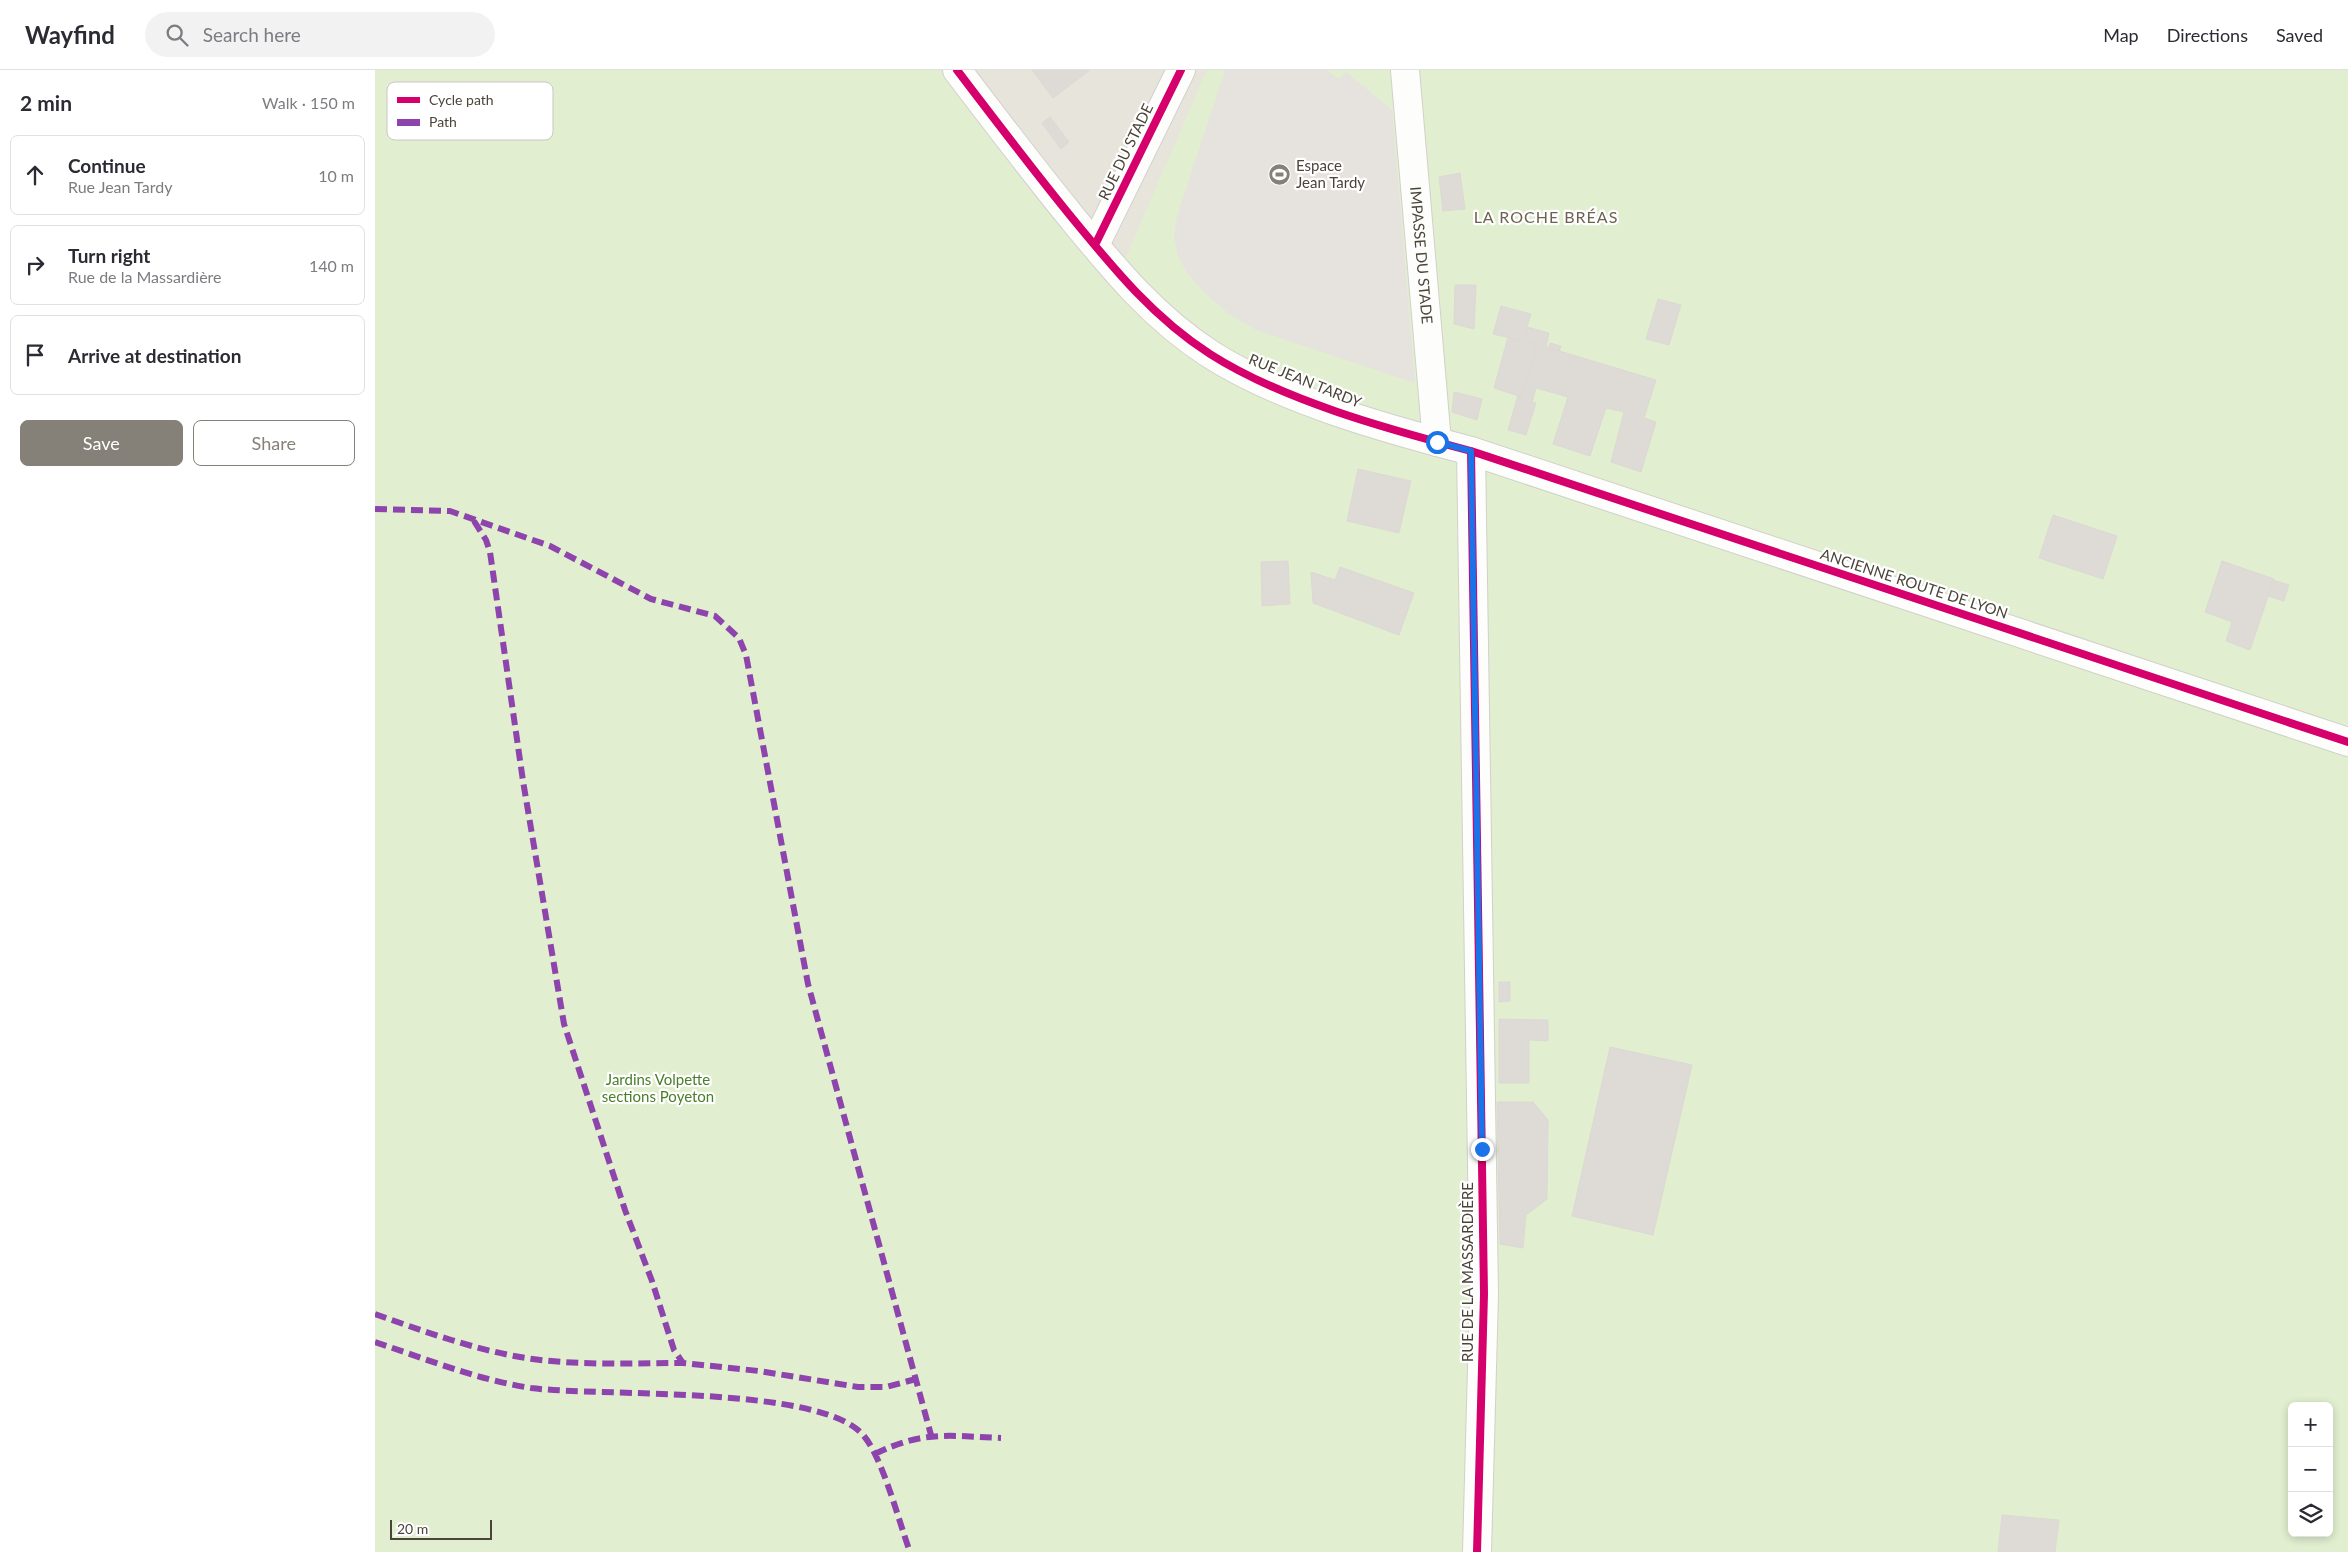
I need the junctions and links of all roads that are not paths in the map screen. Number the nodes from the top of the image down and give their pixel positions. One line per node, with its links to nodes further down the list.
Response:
1 (957, 70): 4 (street, RUE JEAN TARDY)
2 (1181, 70): 4 (street, RUE DU STADE)
3 (1405, 70): 5 (street, IMPASSE DU STADE)
4 (1095, 245): 5 (street, RUE JEAN TARDY)
5 (1437, 442): 6 (street, RUE JEAN TARDY)
6 (1471, 451): 7 (street, ANCIENNE ROUTE DE LYON); 8 (street, RUE DE LA MASSARDIÈRE)
7 (2348, 742)
8 (1477, 1552)

